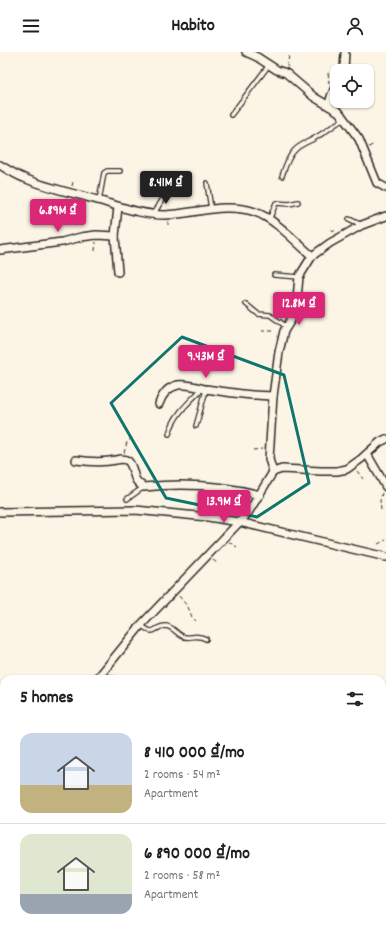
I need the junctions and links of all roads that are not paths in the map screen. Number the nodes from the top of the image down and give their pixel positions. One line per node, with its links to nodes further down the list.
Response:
1 (246, 52): 3 (street)
2 (345, 52): 4 (street)
3 (270, 64): 6 (street); 7 (lane)
4 (344, 64)
5 (330, 98): 6 (street)
6 (329, 106): 8 (street)
7 (231, 115)
8 (345, 119): 11 (lane); 13 (street)
9 (0, 166): 15 (street)
10 (120, 171): 15 (lane)
11 (282, 176)
12 (207, 183): 18 (lane)
13 (386, 188)
14 (162, 200): 19 (lane)
15 (99, 201): 17 (street)
16 (298, 202): 22 (lane)
17 (118, 207): 19 (street); 24 (street)
18 (211, 209): 19 (street); 22 (street)
19 (153, 214)
20 (386, 216): 23 (street)
21 (349, 219): 23 (lane)
22 (269, 220): 26 (street)
23 (362, 224): 26 (street)
24 (115, 236): 25 (street); 27 (street)
25 (0, 250)
26 (312, 256): 29 (street)
27 (118, 272)
28 (274, 274): 29 (lane)
29 (299, 277): 31 (street)
30 (246, 304): 31 (lane)
31 (286, 329): 33 (street)
32 (204, 388): 33 (street); 34 (street); 35 (lane); 36 (lane)
33 (273, 396): 40 (street)
34 (159, 404)
35 (196, 426)
36 (169, 434)
37 (386, 439): 38 (street)
38 (367, 454): 40 (street); 41 (street)
39 (76, 460): 42 (street)
40 (273, 472): 43 (street)
41 (385, 483)
42 (144, 487): 43 (street); 44 (lane)
43 (260, 495): 46 (street)
44 (127, 499)
45 (0, 512): 46 (street)
46 (239, 522): 47 (street); 48 (street)
47 (386, 557)
48 (141, 625): 49 (lane); 50 (street)
49 (206, 639)
50 (101, 675)

